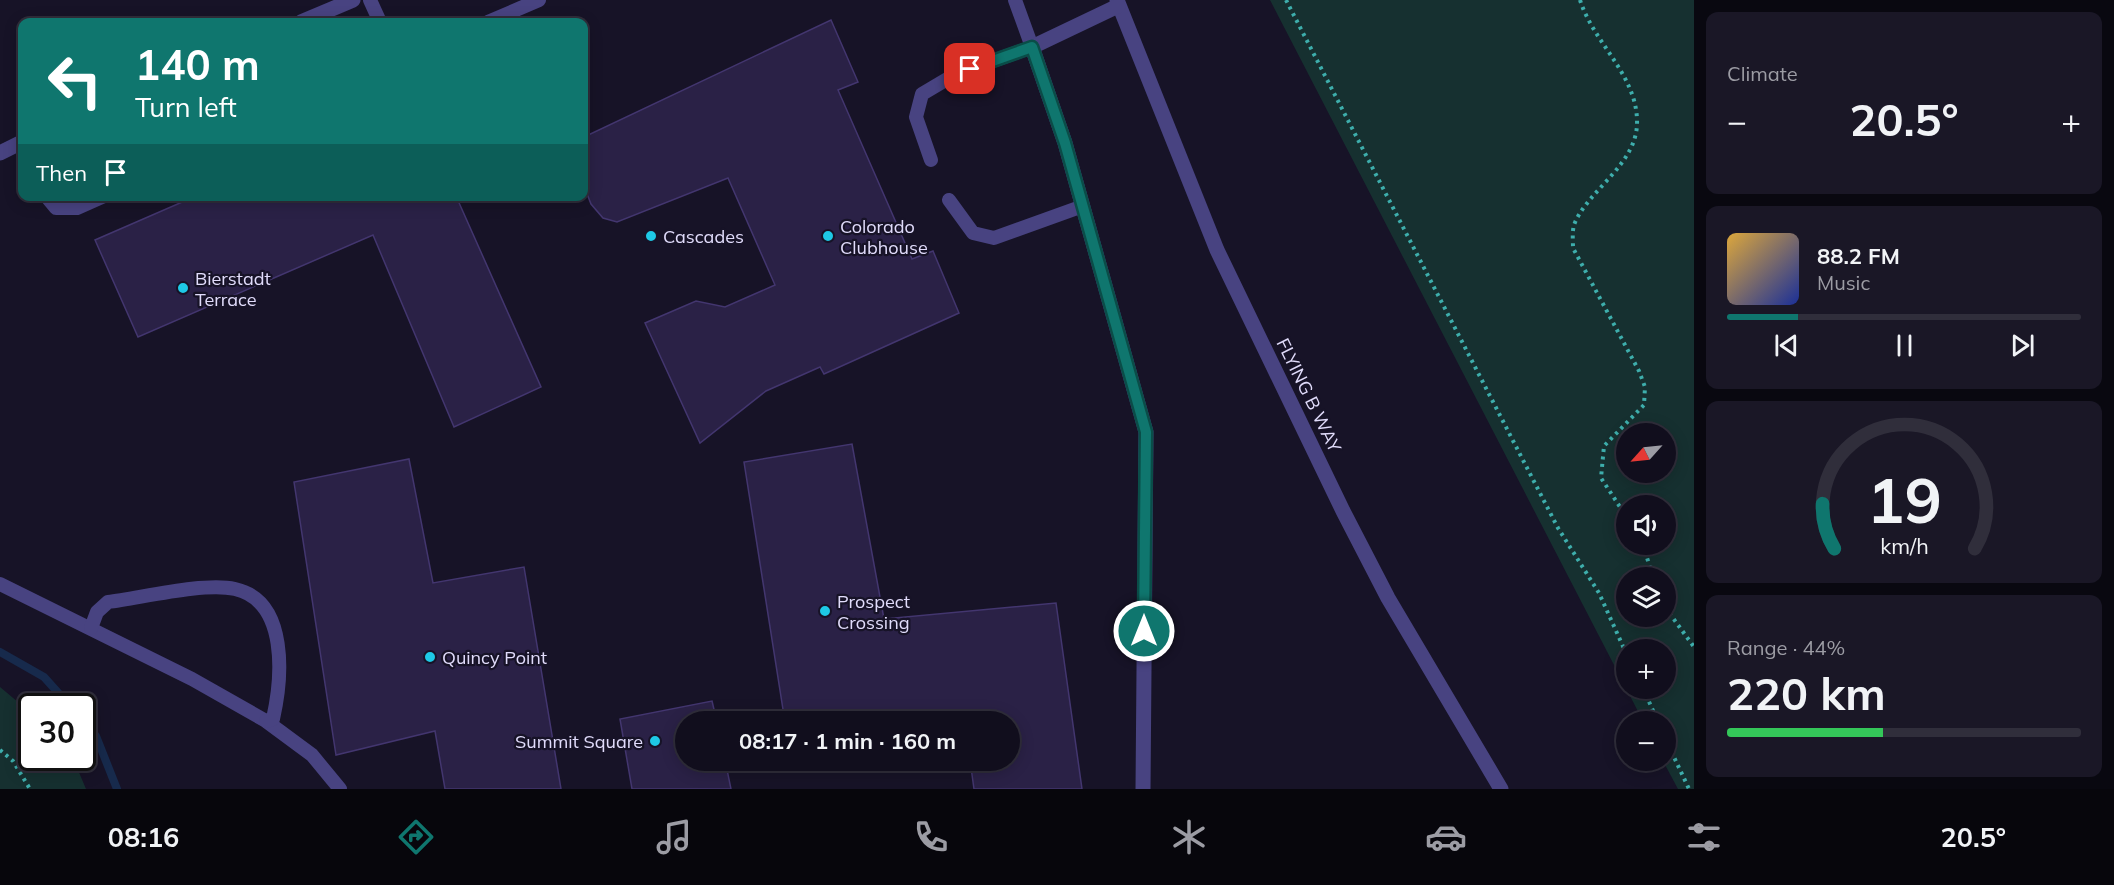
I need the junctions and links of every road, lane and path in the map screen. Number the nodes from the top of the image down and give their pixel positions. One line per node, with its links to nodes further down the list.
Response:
1 (353, 0): 8 (street)
2 (370, 0): 9 (lane)
3 (539, 0): 10 (lane)
4 (1015, 0): 11 (lane)
5 (1286, 0): 23 (path)
6 (1580, 0): 19 (path)
7 (1118, 3): 11 (street); 31 (street, FLYING B WAY)
8 (310, 18)
9 (378, 18)
10 (497, 18)
11 (1032, 47): 14 (lane); 18 (street)
12 (18, 144): 13 (street)
13 (0, 153)
14 (931, 160)
15 (949, 200): 18 (lane)
16 (50, 201): 17 (lane)
17 (93, 201)
18 (1083, 206): 30 (street)
19 (1616, 501)
20 (0, 584): 22 (lane)
21 (1676, 622): 24 (path)
22 (91, 628): 25 (lane); 25 (lane)
23 (1620, 639)
24 (1694, 647)
25 (266, 721): 29 (lane)
26 (0, 750): 28 (path)
27 (1676, 761): 32 (path)
28 (30, 789)
29 (340, 789)
30 (1143, 789)
31 (1501, 789)
32 (1689, 789)

